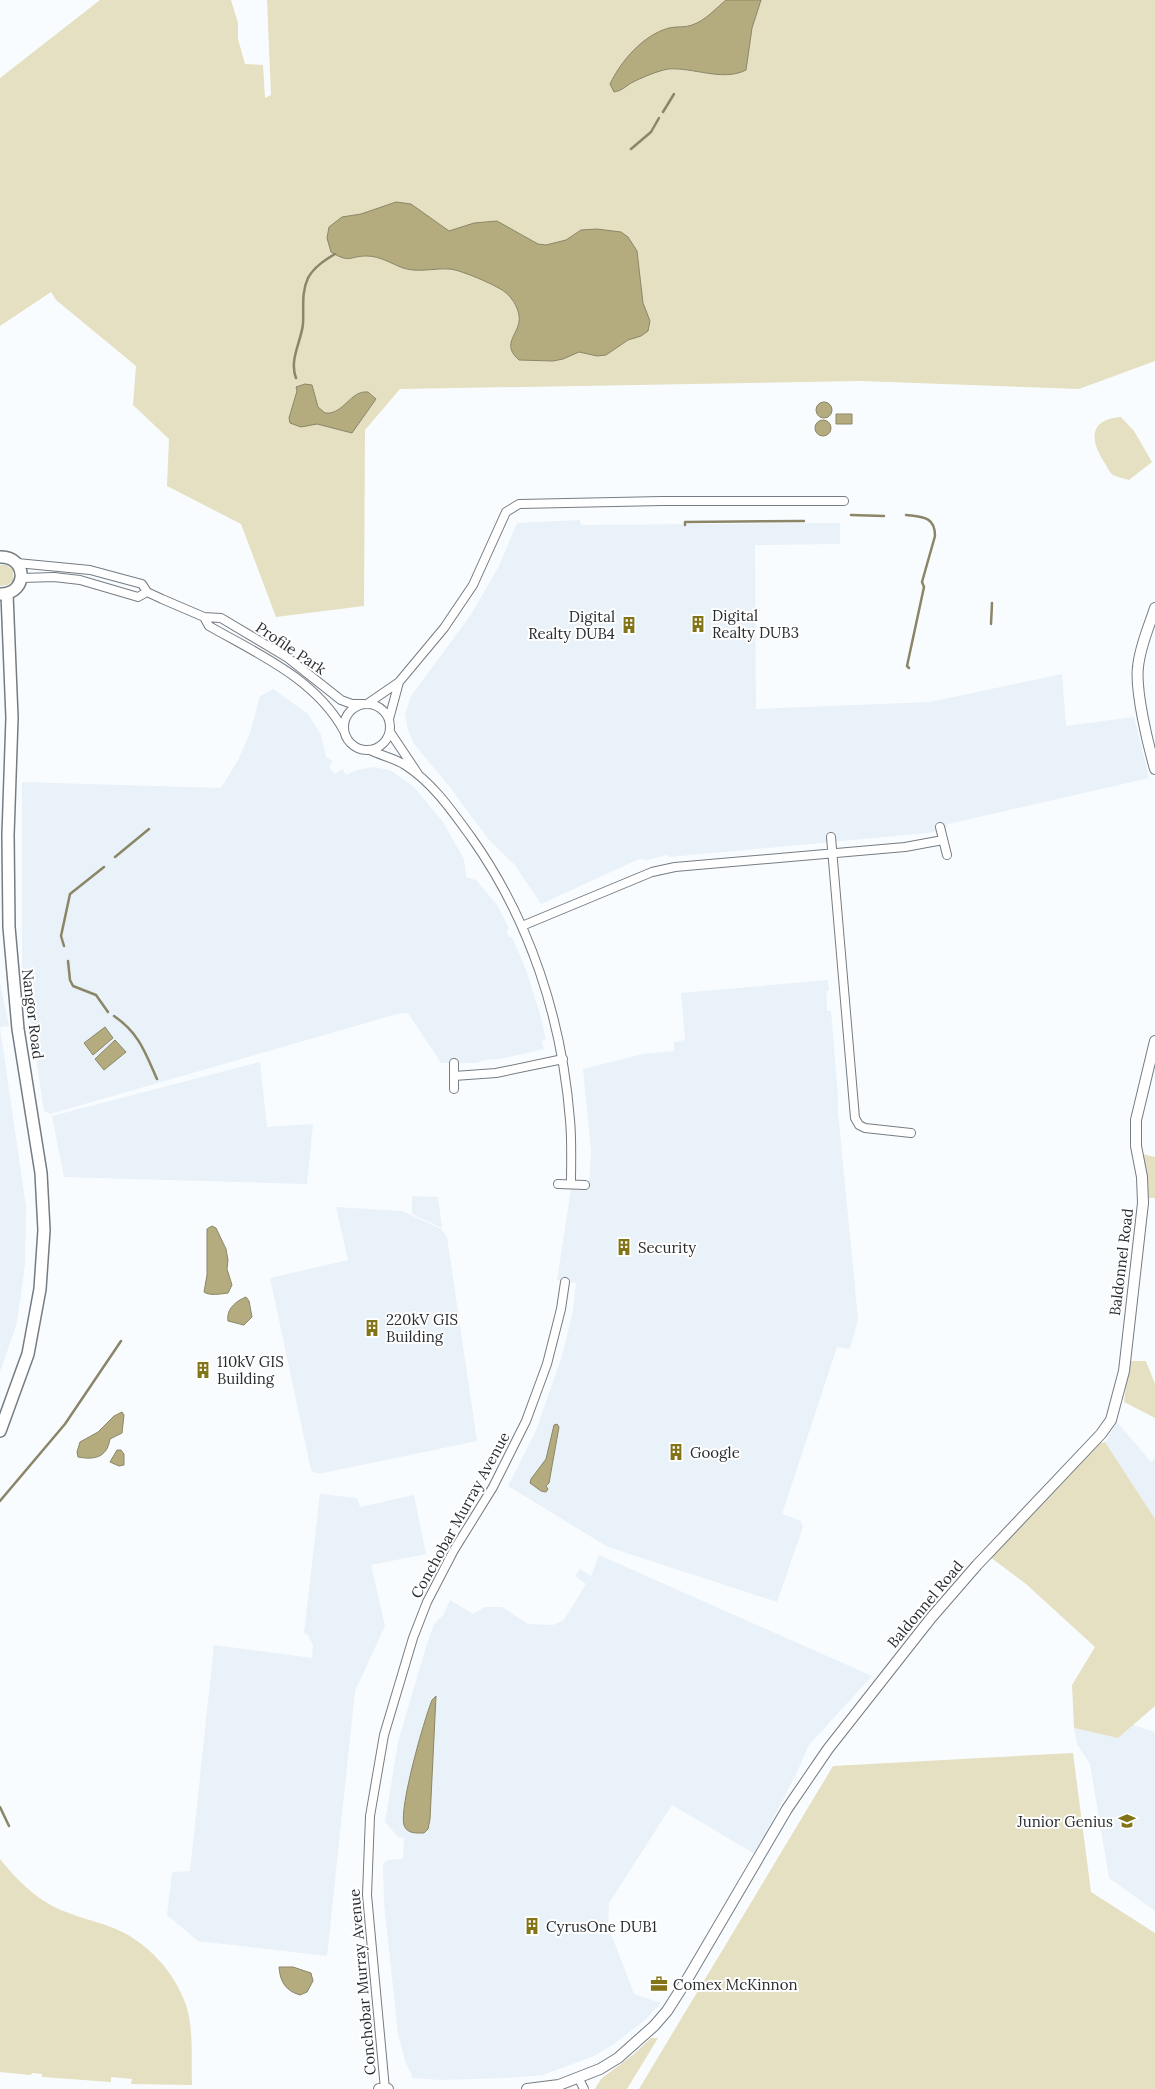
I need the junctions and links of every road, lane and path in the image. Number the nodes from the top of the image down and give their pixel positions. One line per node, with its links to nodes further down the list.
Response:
1 (844, 501): 9 (street)
2 (0, 556): 3 (main road)
3 (17, 563): 4 (main road); 5 (street, Profile Park)
4 (22, 578): 5 (street, Profile Park); 6 (main road, Nangor Road)
5 (147, 592): 8 (street, Profile Park)
6 (4, 594): 33 (main road, Nangor Road)
7 (1155, 608): 15 (street)
8 (204, 617): 10 (street, Profile Park); 12 (street, Profile Park)
9 (400, 682): 10 (street); 11 (street)
10 (365, 704): 11 (street); 12 (street)
11 (389, 719): 13 (street)
12 (344, 731): 14 (street)
13 (390, 732): 14 (street); 16 (street)
14 (370, 750): 16 (street)
15 (1155, 769)
16 (421, 777): 22 (street)
17 (940, 827): 19 (street)
18 (831, 837): 20 (street)
19 (944, 840): 20 (street); 21 (street)
20 (832, 853): 22 (street); 28 (street)
21 (947, 855)
22 (522, 926): 24 (street)
23 (1155, 1041): 34 (street, Baldonnel Road)
24 (563, 1059): 26 (street); 30 (street)
25 (454, 1063): 26 (street)
26 (454, 1076): 27 (street)
27 (454, 1089)
28 (911, 1133)
29 (558, 1184): 30 (street)
30 (571, 1184): 31 (street)
31 (585, 1185)
32 (565, 1282): 36 (street, Conchobar Murray Avenue)
33 (0, 1431)
34 (579, 2079): 37 (street, Baldonnel Road); 38 (street)
35 (379, 2089): 36 (street)
36 (387, 2089)
37 (527, 2089)
38 (584, 2089)

